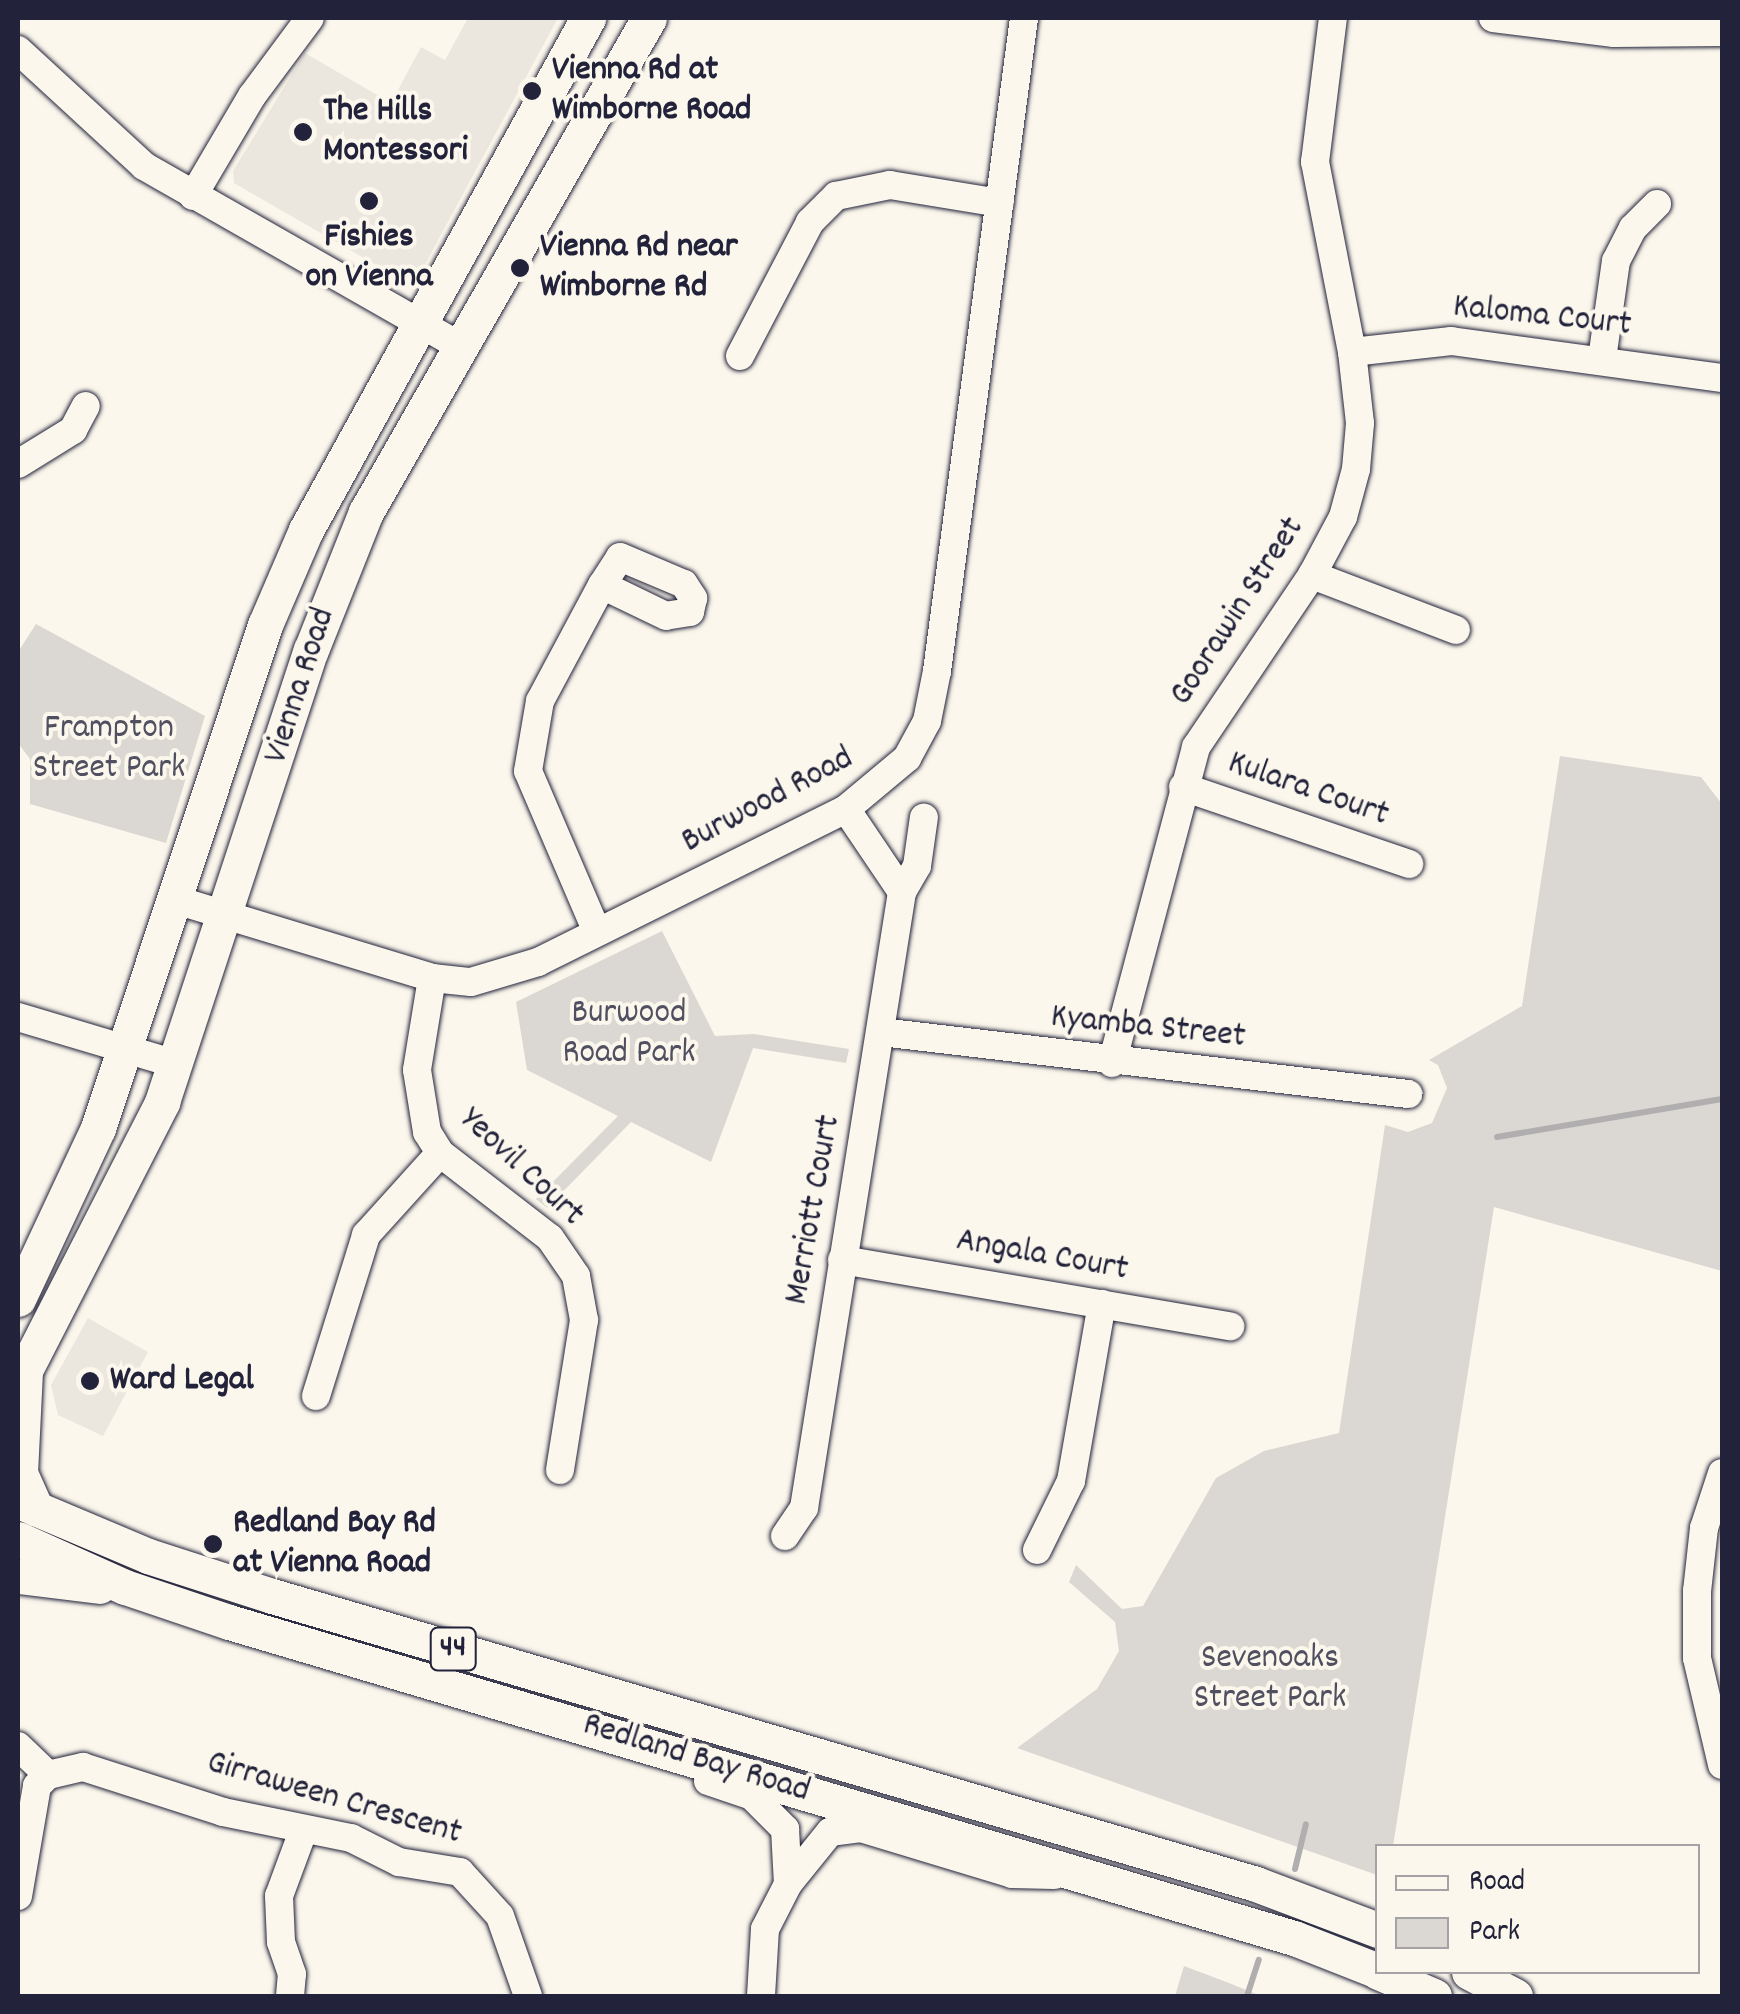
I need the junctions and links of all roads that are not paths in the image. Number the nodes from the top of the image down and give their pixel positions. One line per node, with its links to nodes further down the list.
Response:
1 (310, 18): 9 (street)
2 (588, 18): 12 (main road, Vienna Road)
3 (649, 18): 13 (main road, Vienna Road)
4 (1024, 18): 10 (street, Burwood Road)
5 (1333, 18): 14 (street, Goorawin Street)
6 (1493, 18): 7 (street)
7 (1722, 32)
8 (18, 50): 9 (street)
9 (193, 196): 12 (street)
10 (1000, 203): 15 (street); 24 (street, Burwood Road)
11 (1656, 204): 16 (street)
12 (417, 324): 13 (street); 28 (main road, Vienna Road)
13 (460, 346): 29 (main road, Vienna Road)
14 (1352, 352): 16 (street, Kaloma Court); 20 (street, Goorawin Street)
15 (740, 356)
16 (1602, 359): 17 (street, Kaloma Court)
17 (1722, 378)
18 (86, 406): 19 (street)
19 (18, 464)
20 (1312, 574): 22 (street); 23 (street, Goorawin Street)
21 (602, 586): 30 (street)
22 (1456, 630)
23 (1183, 787): 26 (street, Kulara Court); 35 (street, Goorawin Street)
24 (846, 809): 27 (street); 30 (street, Burwood Road)
25 (924, 817): 27 (street, Merriott Court)
26 (1408, 864)
27 (902, 892): 33 (street, Merriott Court)
28 (176, 900): 29 (street, Burwood Road); 34 (main road, Vienna Road)
29 (227, 915): 31 (street, Burwood Road); 36 (main road, Vienna Road)
30 (598, 932): 31 (street, Burwood Road)
31 (432, 978): 38 (street, Yeovil Court)
32 (18, 1017): 34 (street)
33 (881, 1032): 35 (street, Kyamba Street); 39 (street, Merriott Court)
34 (127, 1049): 36 (street); 40 (main road, Vienna Road)
35 (1112, 1063): 37 (street, Kyamba Street)
36 (176, 1064): 43 (main road, Vienna Road)
37 (1408, 1094)
38 (440, 1152): 44 (street); 45 (street, Yeovil Court)
39 (842, 1260): 41 (street, Angala Court); 48 (street, Merriott Court)
40 (18, 1299)
41 (1102, 1304): 42 (street, Angala Court); 49 (street)
42 (1230, 1326)
43 (21, 1378): 47 (main road)
44 (316, 1396)
45 (560, 1470)
46 (1722, 1473): 54 (street)
47 (24, 1517): 51 (main road, Redland Bay Road / 44); 60 (main road, Redland Bay Road / 44)
48 (785, 1536)
49 (1037, 1550)
50 (18, 1576): 51 (main road)
51 (125, 1587): 52 (main road, Redland Bay Road / 44)
52 (509, 1703): 57 (main road, Redland Bay Road / 44); 58 (street)
53 (18, 1746): 55 (street)
54 (1722, 1765)
55 (48, 1775): 56 (street, Girraween Crescent); 59 (street)
56 (303, 1831): 64 (street); 65 (street, Girraween Crescent)
57 (1088, 1876): 58 (street); 61 (main road, Redland Bay Road / 44)
58 (788, 1884): 66 (street)
59 (18, 1896)
60 (1375, 1929)
61 (1375, 1970)
62 (1385, 1974): 67 (main road, Redland Bay Road / 44)
63 (1473, 1974): 68 (main road)
64 (290, 1996)
65 (528, 1996)
66 (762, 1996)
67 (1434, 1996)
68 (1516, 1996)

